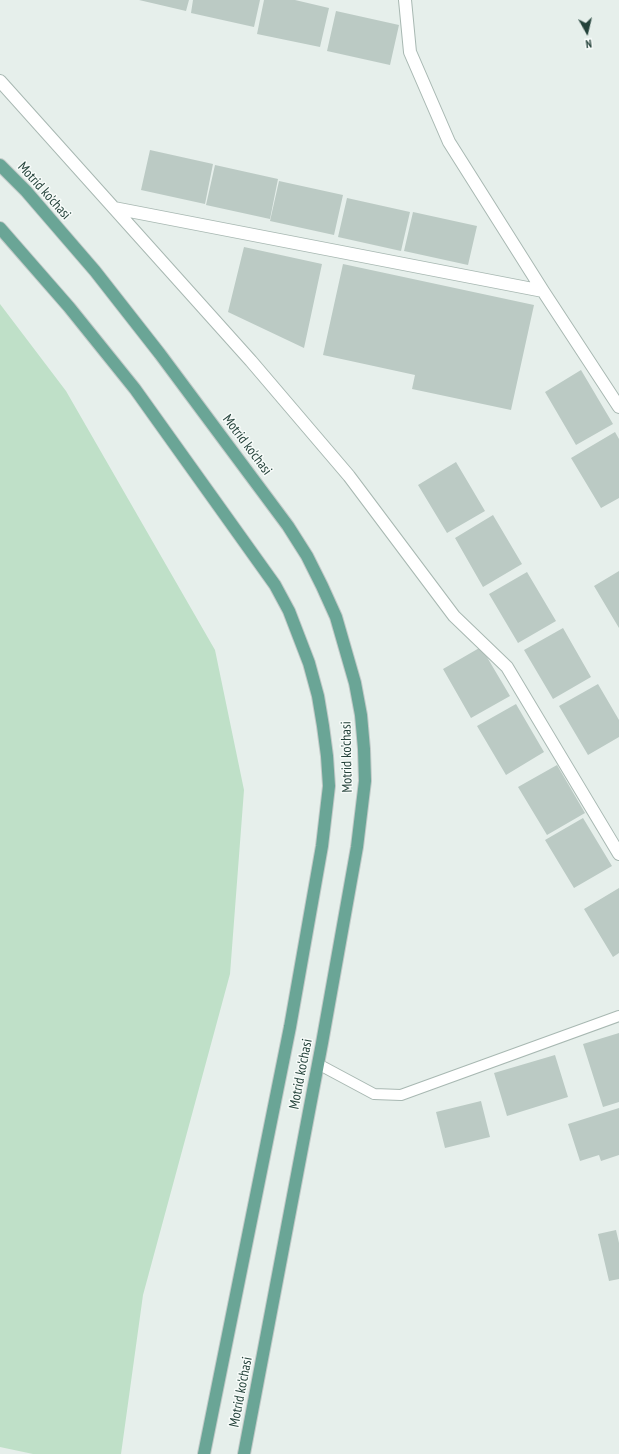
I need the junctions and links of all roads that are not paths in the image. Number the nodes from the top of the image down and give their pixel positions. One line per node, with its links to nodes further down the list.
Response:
1 (405, 0): 6 (street)
2 (0, 81): 4 (street)
3 (0, 165): 10 (main road, Motrid ko'chasi)
4 (114, 208): 6 (street); 8 (street)
5 (0, 228): 11 (main road, Motrid ko'chasi)
6 (543, 291): 7 (street)
7 (619, 407)
8 (619, 854)
9 (619, 1016): 10 (lane)
10 (318, 1064): 12 (main road, Motrid ko'chasi)
11 (204, 1454)
12 (244, 1454)

